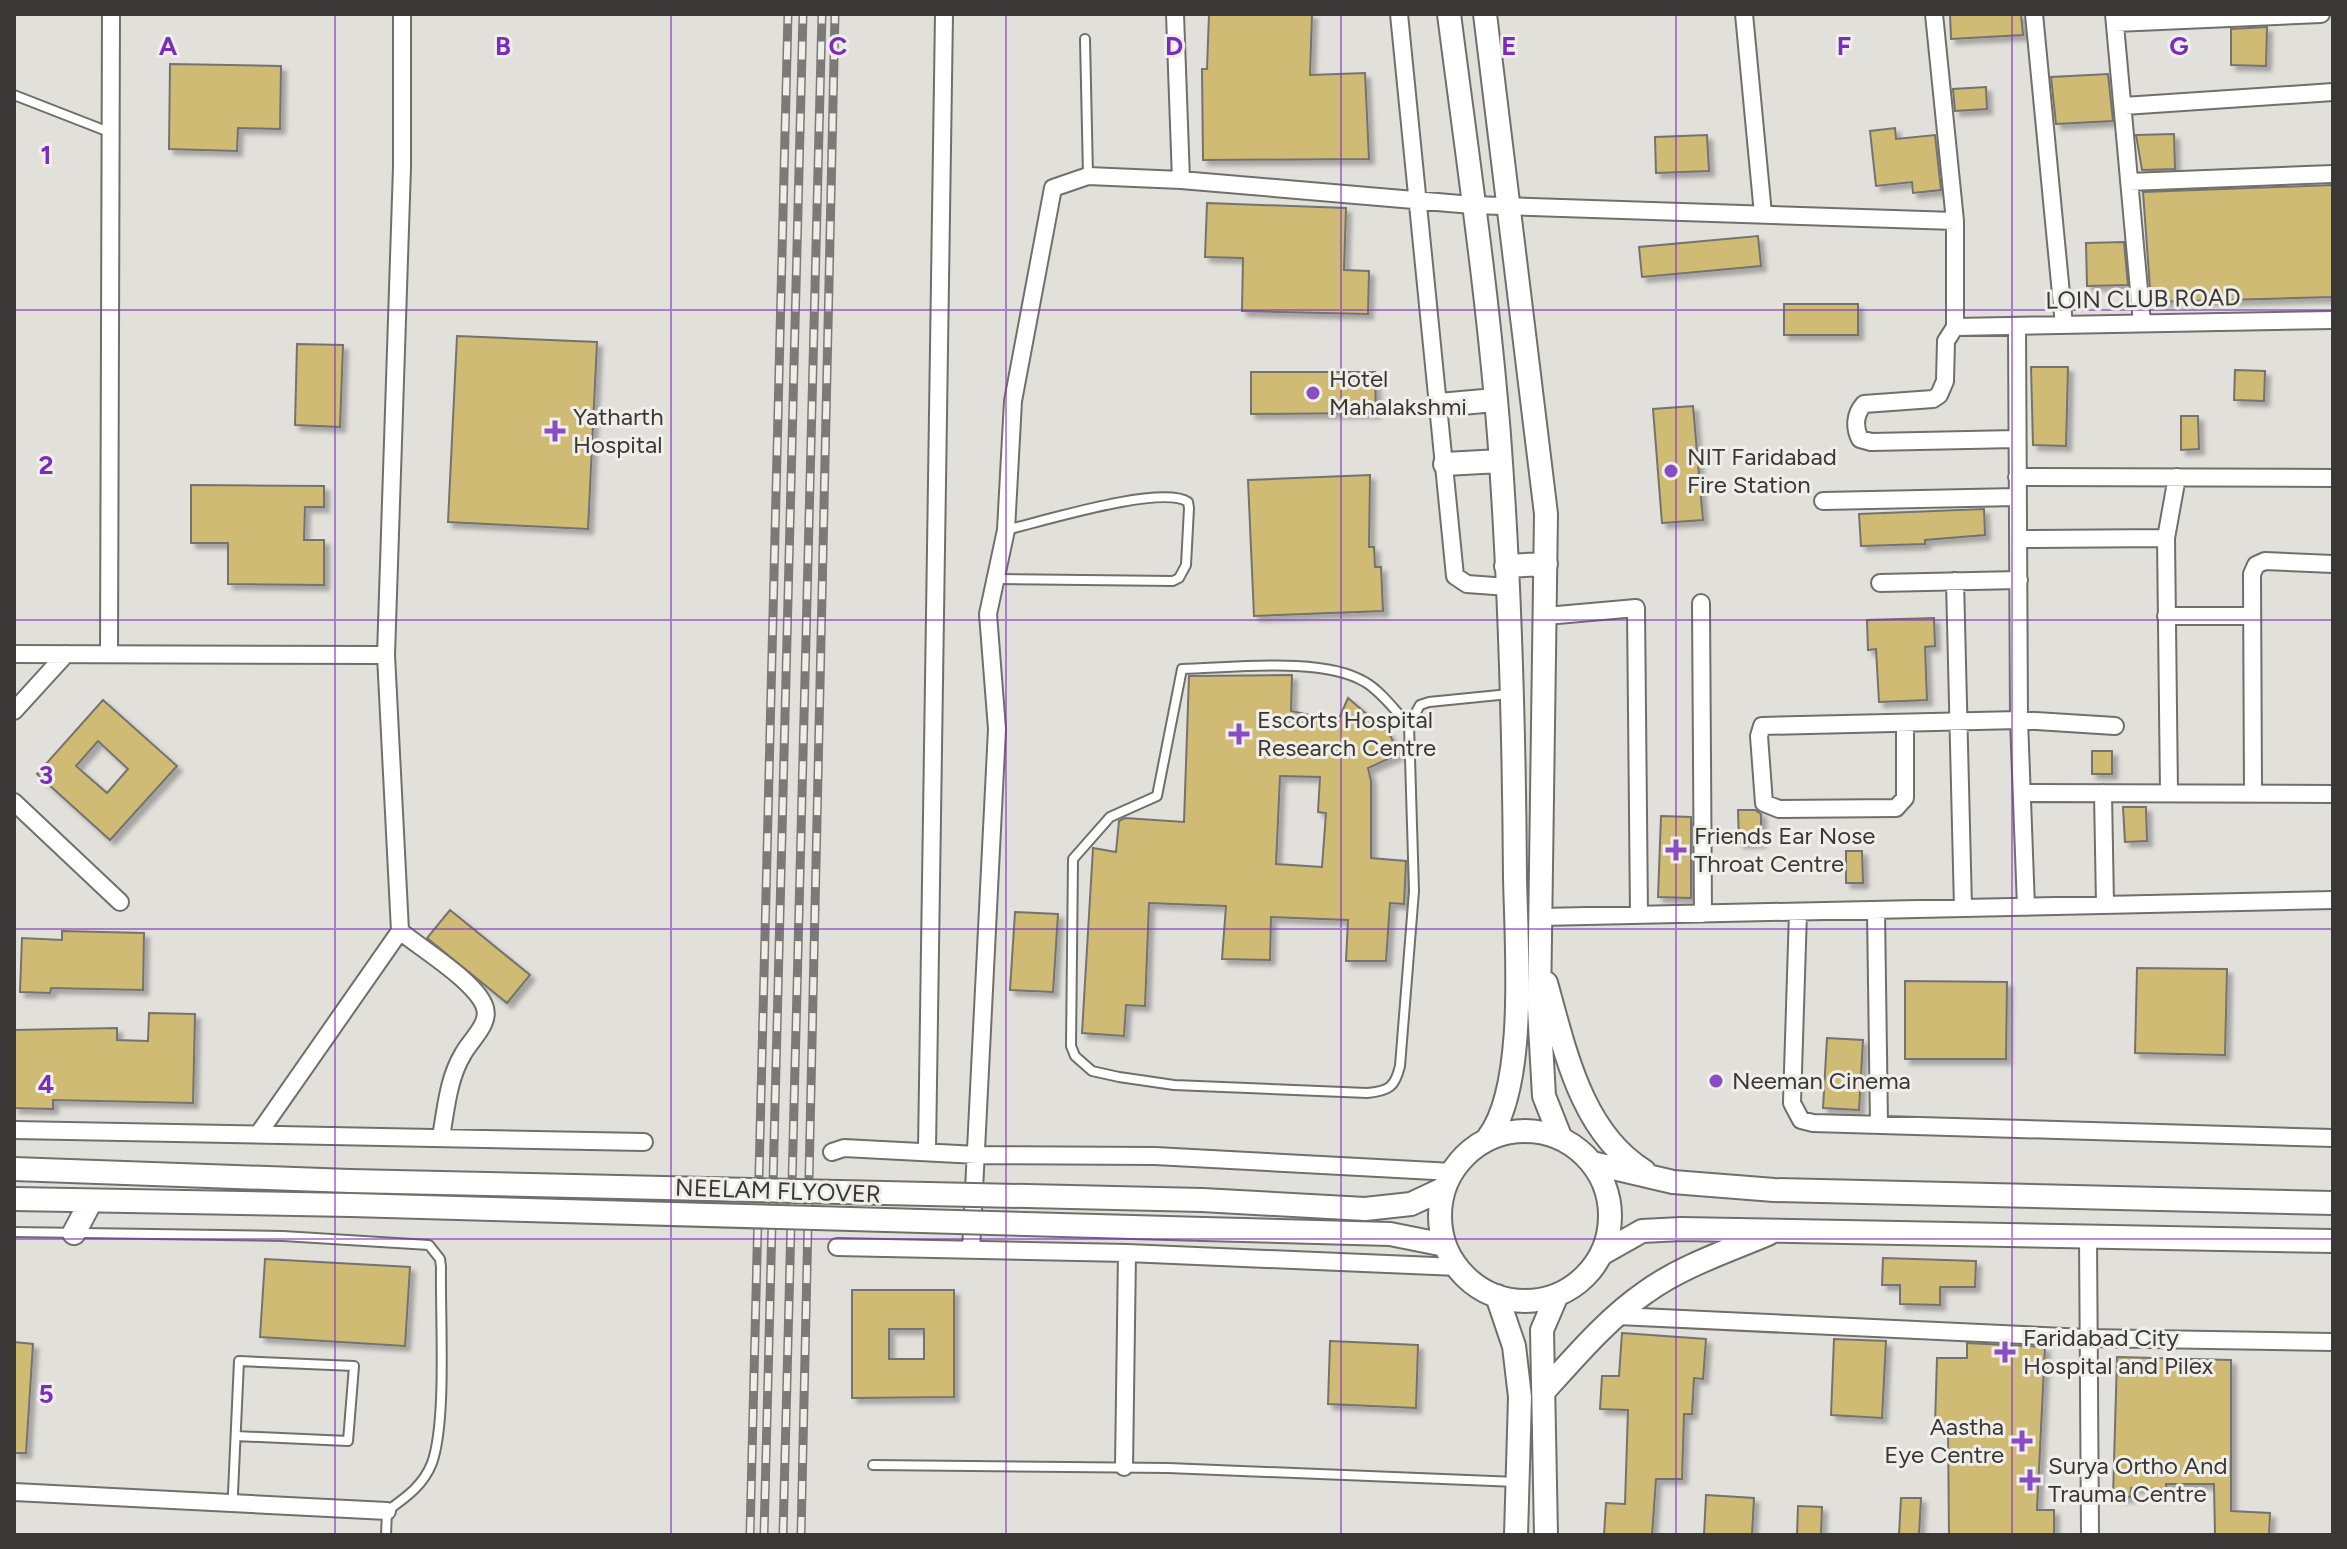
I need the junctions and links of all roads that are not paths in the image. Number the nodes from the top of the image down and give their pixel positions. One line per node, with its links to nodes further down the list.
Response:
1 (111, 14): 17 (street)
2 (402, 14): 59 (street)
3 (944, 14): 93 (street)
4 (1175, 14): 20 (street)
5 (1399, 14): 22 (street)
6 (1449, 14): 23 (street)
7 (1485, 14): 24 (street)
8 (1744, 14): 25 (street)
9 (1934, 14): 26 (street)
10 (2034, 14): 29 (street)
11 (2321, 14): 12 (street)
12 (2114, 18): 16 (street)
13 (1085, 39): 19 (lane)
14 (2333, 92): 16 (street)
15 (14, 95): 17 (lane)
16 (2124, 106): 21 (street)
17 (109, 132): 58 (street)
18 (2333, 174): 21 (street)
19 (1088, 176): 20 (street); 42 (street)
20 (1181, 180): 22 (street)
21 (2129, 182): 28 (street)
22 (1420, 199): 23 (street); 33 (street)
23 (1472, 205): 24 (street); 32 (street)
24 (1507, 206): 25 (street); 45 (street)
25 (1763, 214): 26 (street)
26 (1955, 221): 31 (street)
27 (2333, 320): 28 (street, LOIN CLUB ROAD)
28 (2142, 323): 29 (street, LOIN CLUB ROAD)
29 (2064, 325): 30 (street, LOIN CLUB ROAD)
30 (2017, 326): 31 (street, LOIN CLUB ROAD); 34 (street)
31 (1955, 327): 34 (street)
32 (1495, 400): 33 (street); 35 (street)
33 (1439, 405): 36 (street)
34 (2016, 439): 37 (street)
35 (1500, 461): 36 (street); 47 (street)
36 (1445, 464): 47 (street)
37 (2017, 477): 38 (street); 40 (street)
38 (2177, 477): 39 (street); 43 (street)
39 (2333, 478)
40 (2017, 497): 41 (street); 44 (street)
41 (1823, 501)
42 (1006, 530): 48 (street); 48 (lane)
43 (2166, 538): 44 (street); 54 (street)
44 (2018, 539): 49 (street)
45 (1546, 564): 47 (street); 53 (street)
46 (2333, 564): 55 (street)
47 (1507, 576): 60 (street)
48 (995, 579): 95 (street)
49 (2019, 580): 50 (street); 62 (street)
50 (1955, 581): 51 (street); 63 (street)
51 (1880, 583)
52 (1701, 603): 80 (street)
53 (1546, 616): 81 (street); 82 (street)
54 (2166, 616): 55 (street); 70 (street)
55 (2251, 616): 67 (street)
56 (14, 654): 57 (street)
57 (66, 654): 58 (street); 61 (street)
58 (109, 654): 59 (street)
59 (386, 655): 83 (street)
60 (1513, 693): 65 (lane); 89 (street)
61 (14, 711)
62 (2019, 720): 63 (street); 66 (street); 68 (street)
63 (1959, 722): 64 (street); 77 (street)
64 (1905, 724): 64 (street)
65 (1409, 725): 65 (lane)
66 (2115, 726)
67 (2253, 792): 70 (street); 71 (street)
68 (2023, 793): 69 (street); 76 (street)
69 (2103, 793): 70 (street); 75 (street)
70 (2169, 793)
71 (2333, 794)
72 (14, 802): 74 (street)
73 (2333, 900): 75 (street)
74 (120, 902)
75 (2105, 905): 76 (street)
76 (2026, 907): 77 (street)
77 (1963, 908): 78 (street)
78 (1876, 910): 79 (street); 85 (street)
79 (1798, 912): 80 (street); 85 (street)
80 (1703, 914): 81 (street)
81 (1639, 915): 82 (street)
82 (1541, 917): 84 (street)
83 (400, 931): 87 (street); 88 (street)
84 (1540, 959): 91 (street); 98 (street)
85 (1879, 1125): 90 (street)
86 (14, 1130): 87 (street)
87 (259, 1133): 88 (street)
88 (441, 1137): 92 (street)
89 (1488, 1138): 91 (street); 99 (street)
90 (2333, 1138)
91 (1561, 1139): 96 (street)
92 (644, 1142)
93 (927, 1150): 94 (street); 95 (street)
94 (832, 1152)
95 (977, 1155): 99 (street); 112 (street)
96 (1592, 1163): 98 (street); 114 (street)
97 (14, 1169): 99 (street, NEELAM FLYOVER, bridge)
98 (1657, 1179): 102 (street)
99 (1448, 1180): 110 (street)
100 (14, 1199): 101 (street, NEELAM FLYOVER)
101 (91, 1201): 106 (street); 110 (street, NEELAM FLYOVER, bridge)
102 (2265, 1201): 103 (street); 108 (street)
103 (2333, 1203)
104 (1777, 1231): 107 (street); 114 (street); 118 (street)
105 (14, 1232): 106 (lane)
106 (74, 1233): 128 (lane)
107 (2088, 1236): 108 (street); 119 (street)
108 (2264, 1240): 109 (street)
109 (2333, 1241)
110 (1445, 1245): 115 (street)
111 (837, 1247): 112 (street)
112 (971, 1250): 113 (street)
113 (1127, 1253): 115 (street); 124 (street)
114 (1603, 1253): 116 (street)
115 (1458, 1267): 117 (street)
116 (1557, 1295): 117 (street); 121 (street)
117 (1497, 1296): 125 (street)
118 (1618, 1316): 119 (street); 121 (street)
119 (2086, 1338): 120 (street); 132 (street)
120 (2333, 1342)
121 (1545, 1390): 131 (street)
122 (236, 1436): 122 (lane); 127 (lane)
123 (873, 1465): 124 (lane)
124 (1124, 1467): 125 (lane)
125 (1518, 1482): 130 (street)
126 (14, 1492): 127 (street)
127 (232, 1503): 128 (street)
128 (387, 1511): 129 (lane)
129 (386, 1535)
130 (1516, 1535)
131 (1546, 1535)
132 (2090, 1535)

